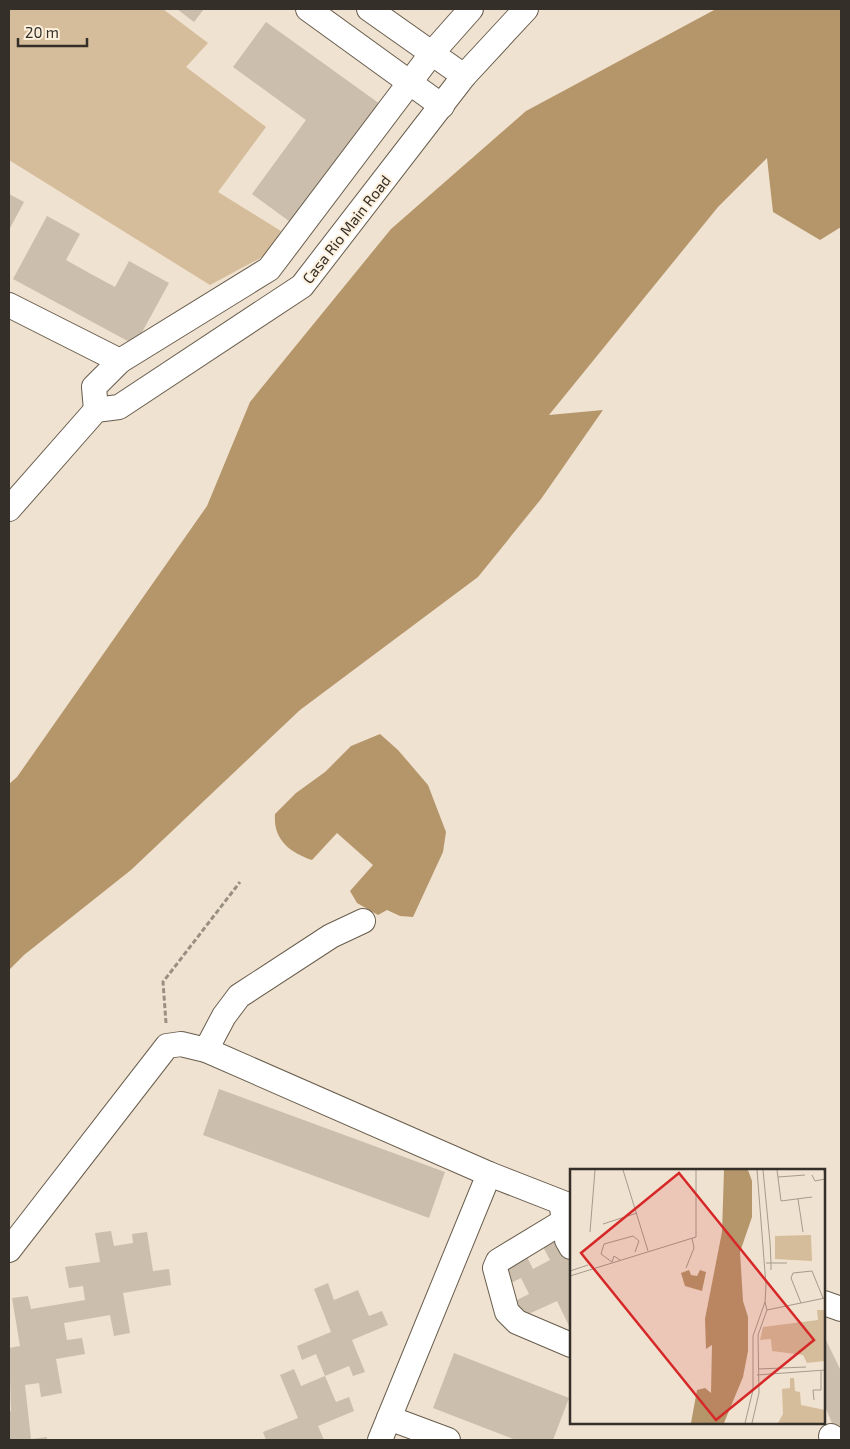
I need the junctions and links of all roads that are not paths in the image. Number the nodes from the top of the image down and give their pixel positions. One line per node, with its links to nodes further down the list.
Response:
1 (308, 9): 7 (street)
2 (369, 9): 5 (street)
3 (472, 9): 5 (street)
4 (526, 9): 6 (street, Casa Rio Main Road)
5 (432, 53): 6 (street); 7 (street)
6 (464, 76): 8 (street, Casa Rio Main Road)
7 (411, 83): 8 (street); 10 (street)
8 (442, 106): 11 (street, Casa Rio Main Road)
9 (9, 305): 10 (street)
10 (120, 361): 11 (street)
11 (96, 410): 12 (street)
12 (9, 509)
13 (363, 921): 14 (street)
14 (206, 1050): 15 (street); 18 (street)
15 (489, 1174): 16 (street); 22 (street)
16 (566, 1210): 17 (street); 21 (street)
17 (570, 1245)
18 (9, 1250)
19 (825, 1303): 20 (street)
20 (841, 1309)
21 (570, 1345)
22 (389, 1418): 23 (street); 24 (street)
23 (380, 1440)
24 (448, 1440)

